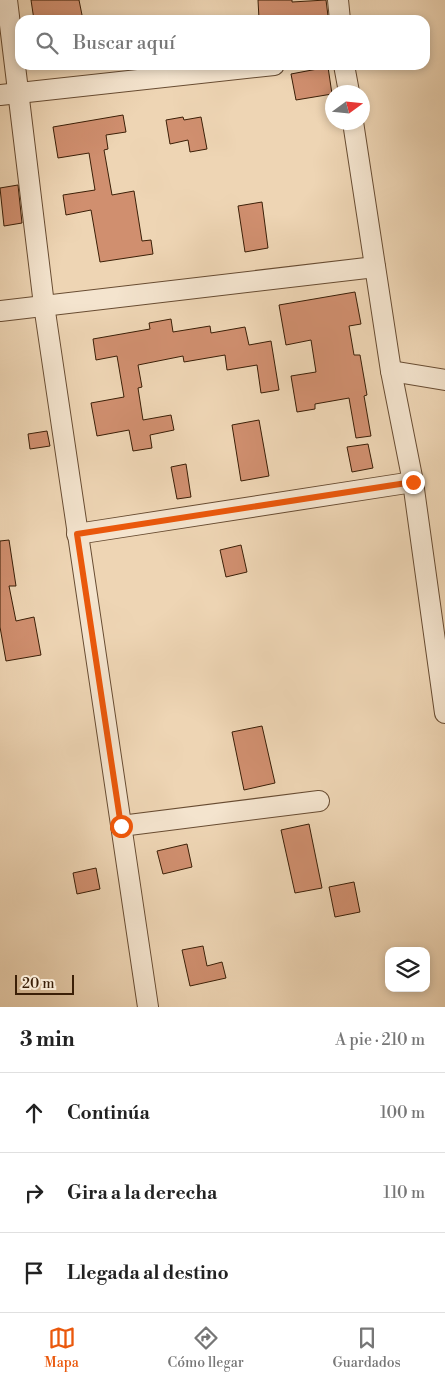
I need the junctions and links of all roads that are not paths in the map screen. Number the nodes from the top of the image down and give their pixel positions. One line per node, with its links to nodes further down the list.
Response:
1 (7, 0): 7 (street)
2 (338, 0): 3 (street)
3 (340, 15)
4 (228, 70): 7 (street)
5 (345, 70): 6 (street)
6 (348, 85)
7 (9, 94): 10 (street)
8 (354, 130): 9 (street)
9 (375, 267): 10 (street); 12 (street)
10 (44, 305): 11 (street); 15 (street)
11 (0, 311)
12 (391, 372): 13 (street); 14 (street)
13 (445, 380)
14 (413, 482): 15 (street); 16 (street)
15 (77, 534): 18 (street)
16 (445, 713)
17 (319, 801): 18 (street)
18 (121, 826): 19 (street)
19 (148, 1007)

